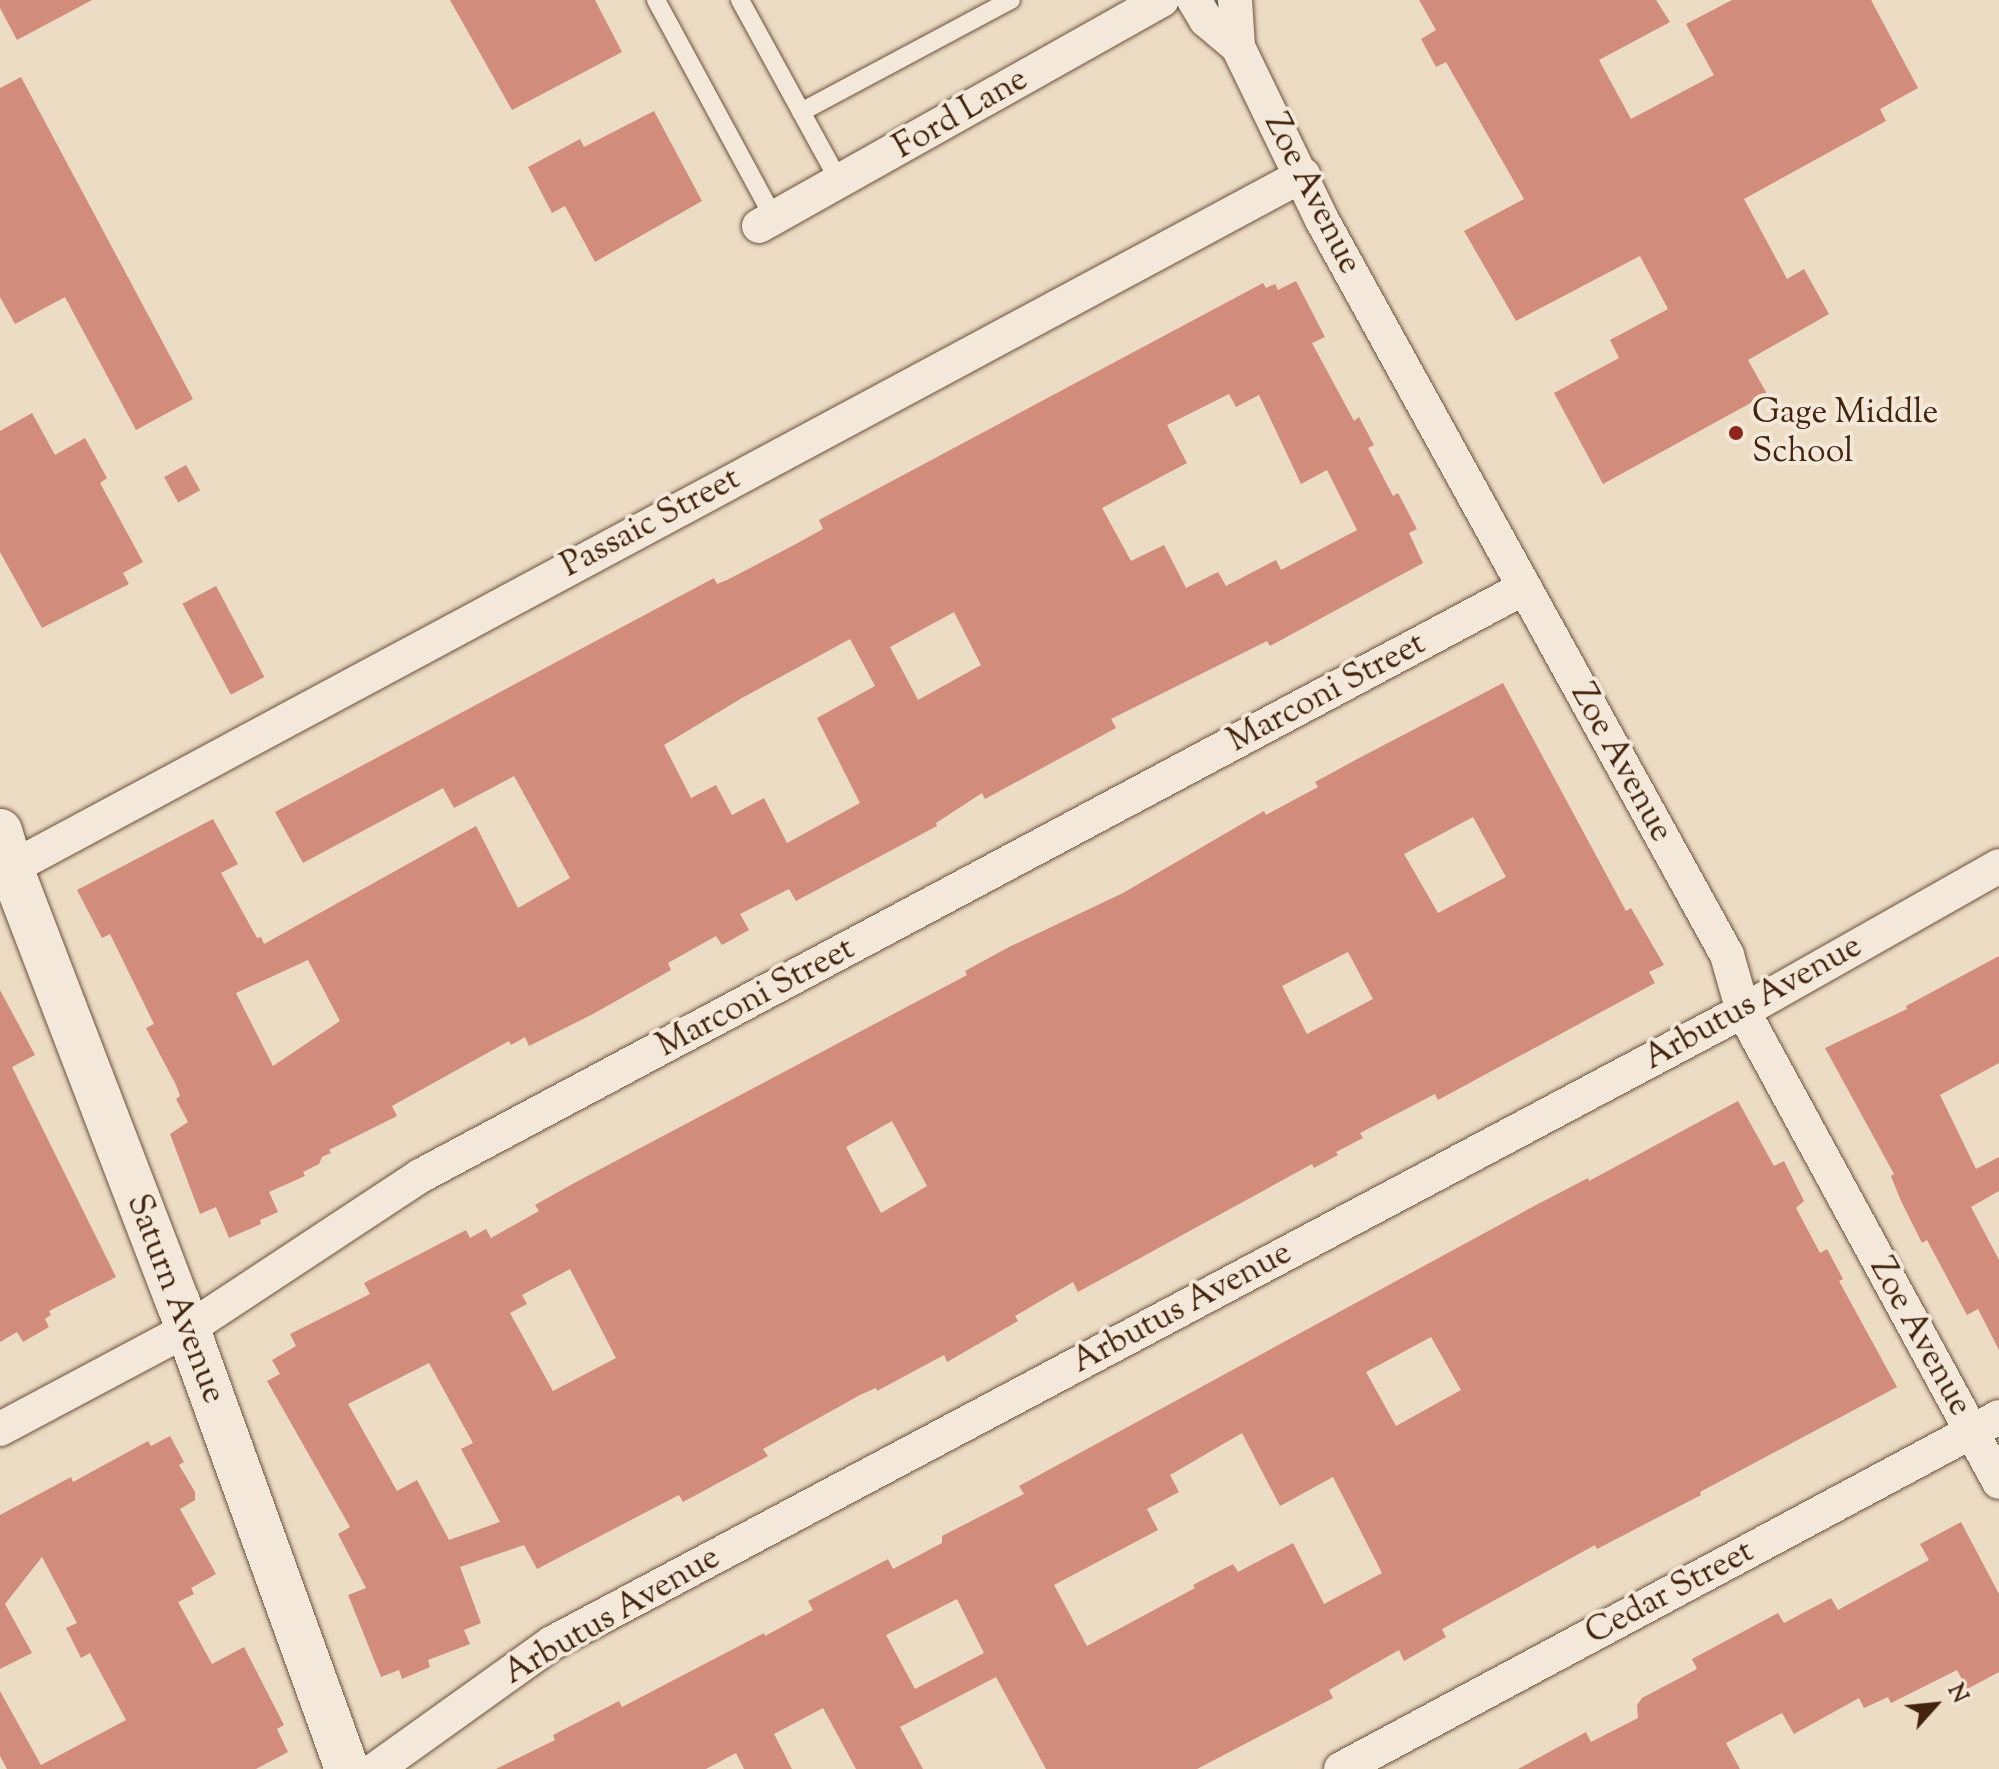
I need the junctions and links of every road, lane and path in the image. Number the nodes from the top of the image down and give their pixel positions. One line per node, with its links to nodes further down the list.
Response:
1 (656, 0): 11 (lane)
2 (740, 0): 8 (lane)
3 (1011, 0): 8 (lane)
4 (1162, 0): 10 (street, Ford Lane)
5 (1194, 0): 7 (street, Zoe Avenue)
6 (1235, 0): 7 (street, Zoe Avenue)
7 (1238, 47): 9 (street, Zoe Avenue)
8 (801, 112): 10 (lane)
9 (1303, 175): 12 (street, Zoe Avenue); 13 (street, Passaic Street)
10 (840, 183): 11 (street, Ford Lane)
11 (766, 222)
12 (1524, 588): 15 (street, Zoe Avenue); 16 (street, Marconi Street)
13 (4, 858): 16 (street, Saturn Avenue)
14 (1999, 866): 15 (street, Arbutus Avenue)
15 (1743, 1011): 17 (street, Zoe Avenue); 21 (street, Arbutus Avenue)
16 (188, 1329): 18 (street, Marconi Street); 20 (street, Saturn Avenue)
17 (1986, 1424): 19 (street, Zoe Avenue); 22 (street, Cedar Street)
18 (0, 1429)
19 (1999, 1482)
20 (347, 1769)
21 (376, 1769)
22 (1341, 1769)

